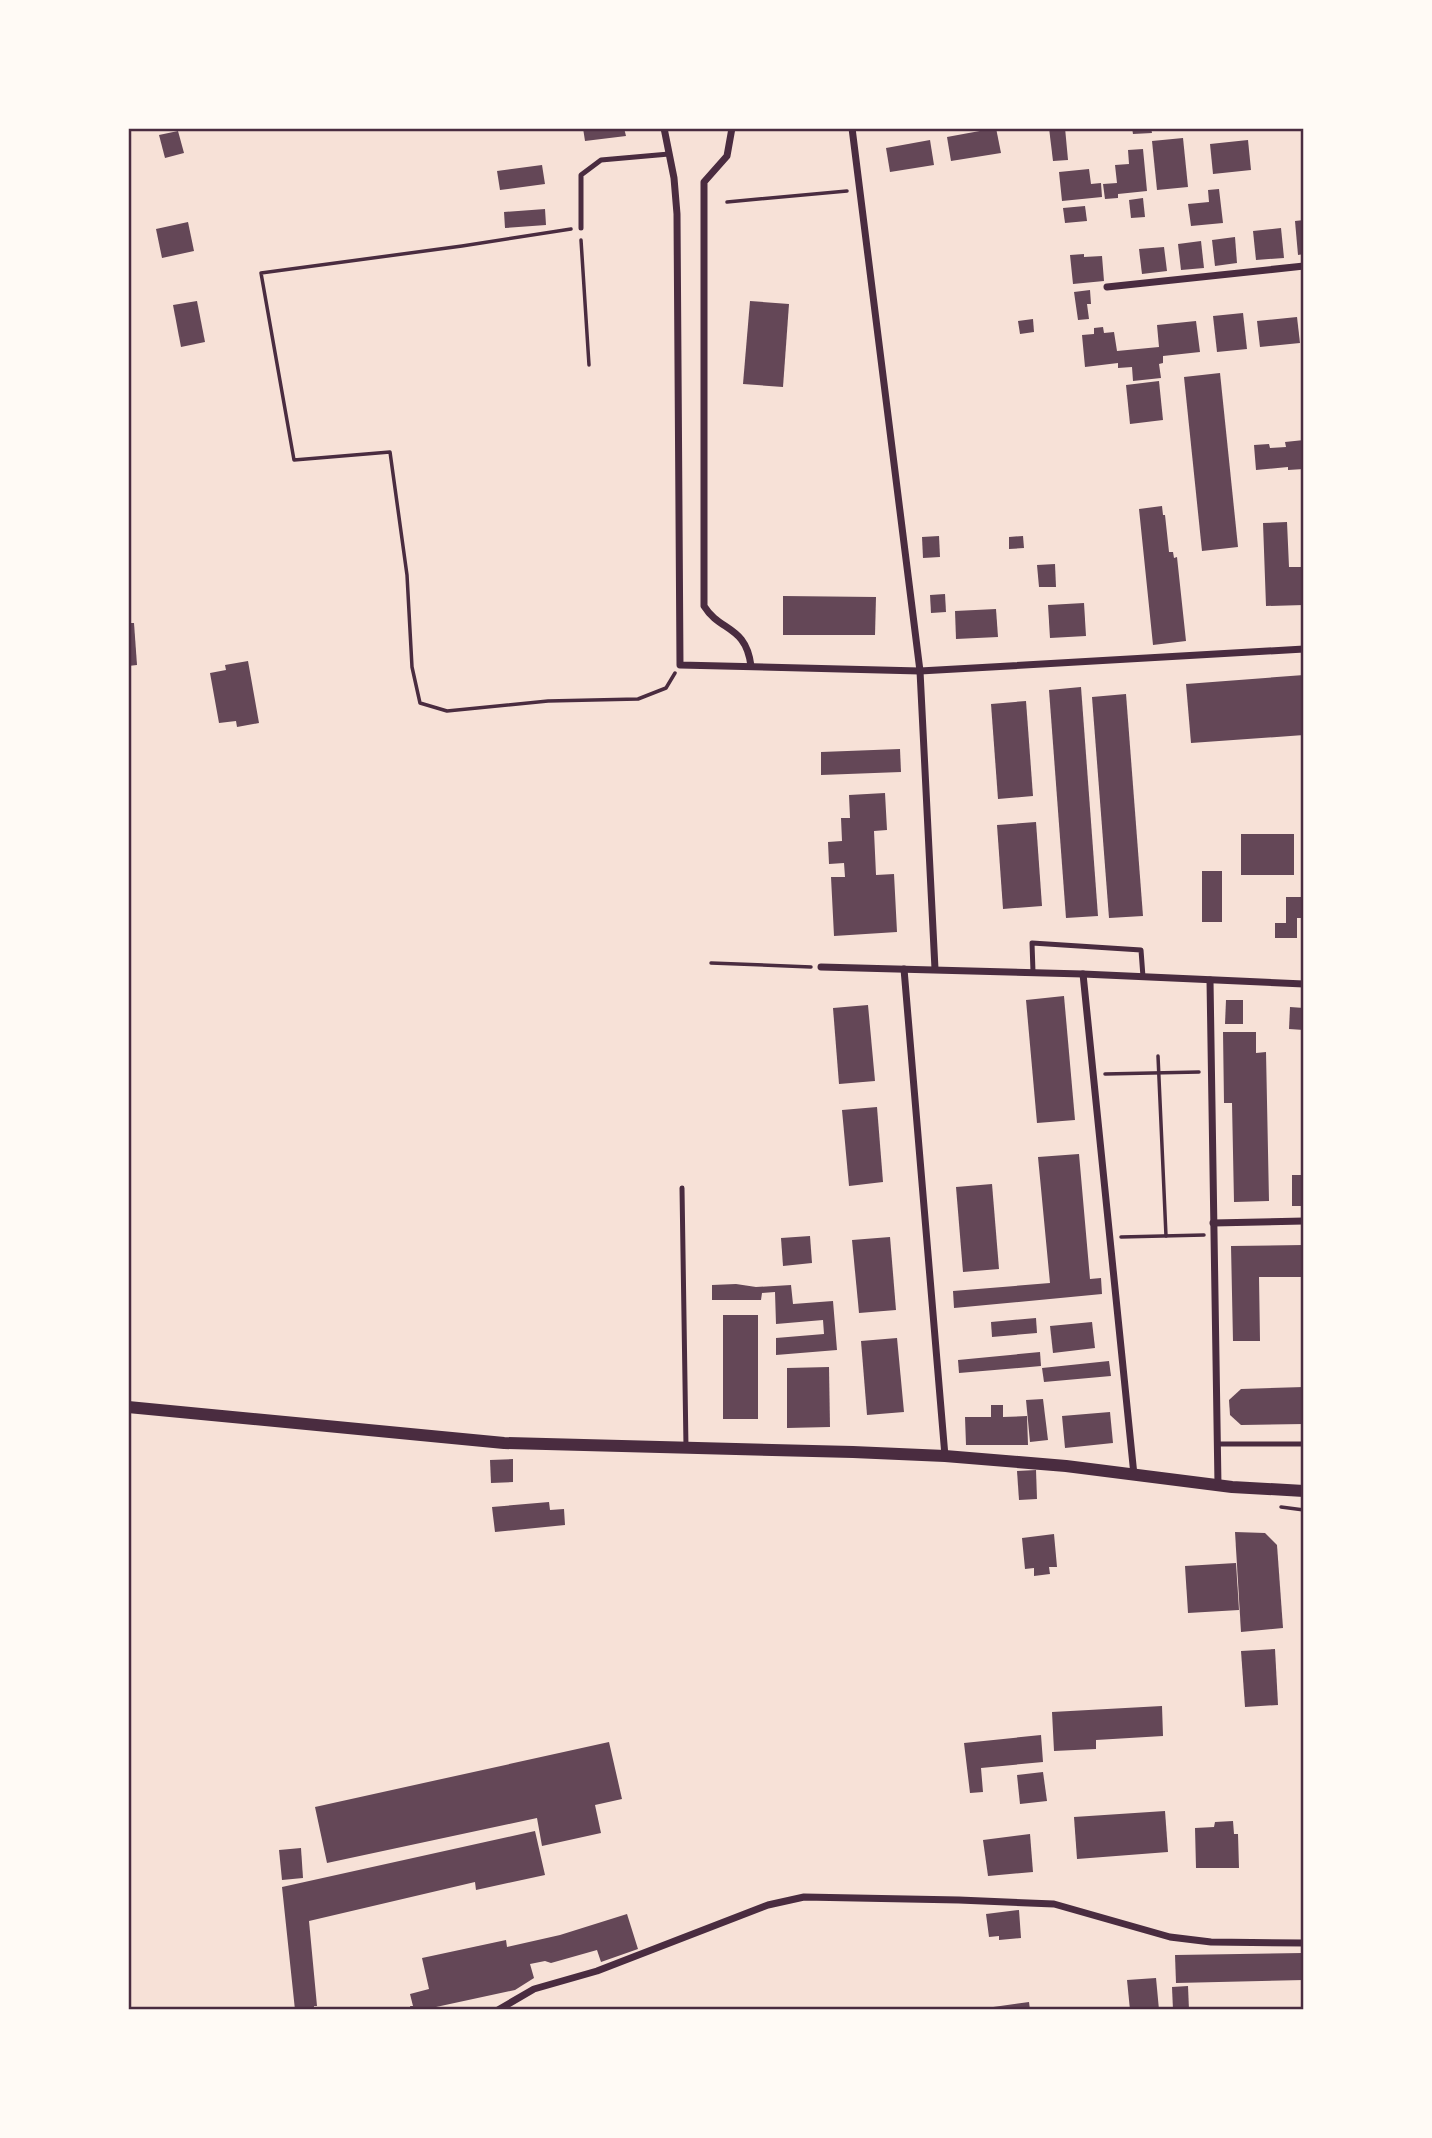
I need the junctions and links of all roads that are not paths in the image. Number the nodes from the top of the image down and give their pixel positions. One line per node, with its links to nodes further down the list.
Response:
1 (664, 128): 4 (street)
2 (732, 128): 9 (street)
3 (852, 128): 10 (street)
4 (669, 154): 5 (lane); 9 (street)
5 (581, 228)
6 (1304, 267): 7 (street)
7 (1107, 287)
8 (1304, 649): 10 (street)
9 (751, 666): 10 (street)
10 (920, 671): 13 (street)
11 (821, 967): 12 (street)
12 (904, 969): 13 (street); 26 (street)
13 (935, 969): 14 (street)
14 (1033, 972): 15 (street); 16 (lane)
15 (1083, 974): 16 (street); 27 (street)
16 (1143, 977): 17 (street)
17 (1210, 980): 18 (street); 21 (street)
18 (1304, 984)
19 (682, 1188): 25 (lane)
20 (1304, 1221): 21 (street)
21 (1213, 1223): 23 (street)
22 (128, 1407): 25 (street)
23 (1217, 1444): 24 (lane); 28 (street)
24 (1304, 1444)
25 (686, 1447): 26 (street)
26 (946, 1456): 27 (street)
27 (1134, 1475): 28 (street)
28 (1218, 1485): 29 (street)
29 (1304, 1491)
30 (1304, 1943): 31 (street)
31 (498, 2010)

